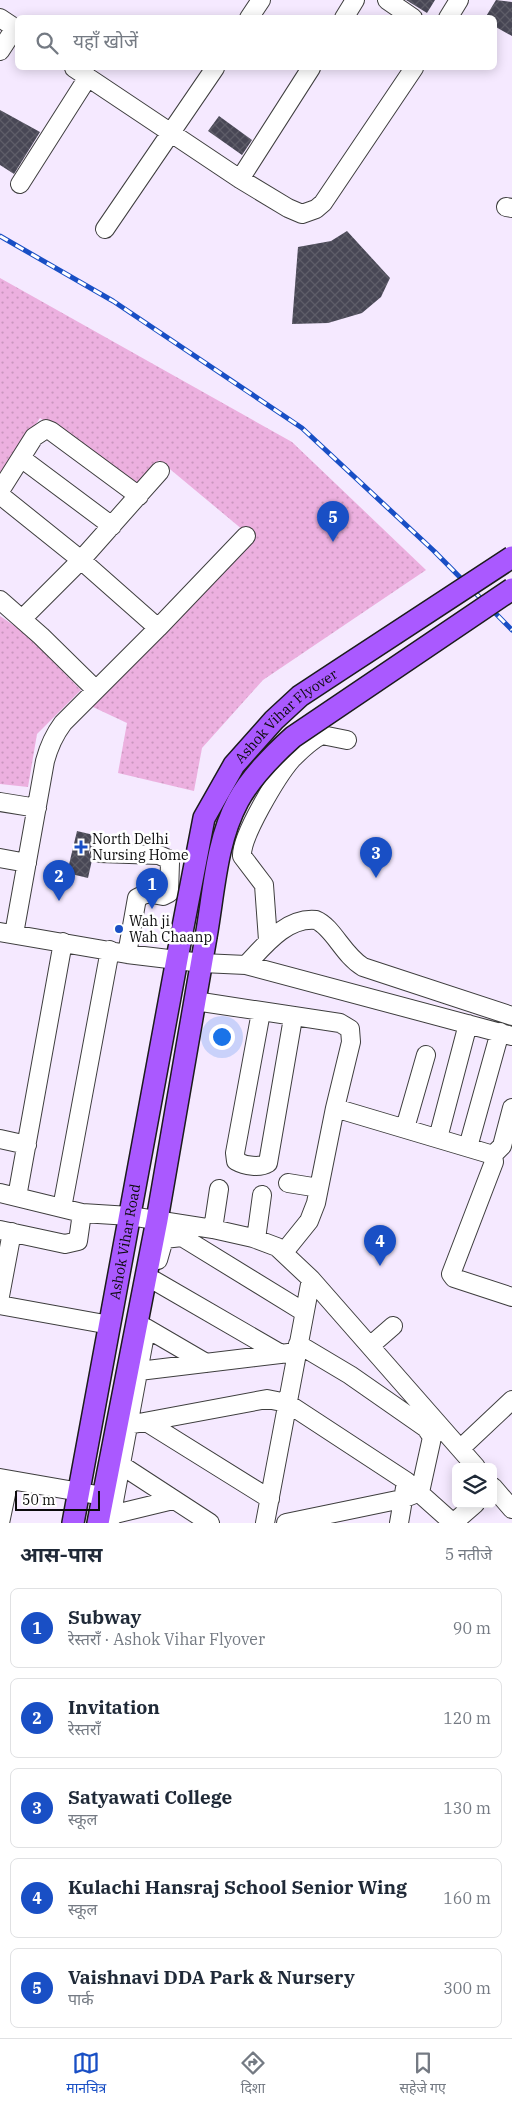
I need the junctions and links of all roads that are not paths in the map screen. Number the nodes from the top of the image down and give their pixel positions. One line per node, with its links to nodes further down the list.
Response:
1 (261, 0): 5 (street)
2 (355, 0): 6 (street)
3 (387, 0): 7 (street)
4 (460, 0): 8 (street)
5 (251, 15)
6 (346, 15)
7 (409, 15)
8 (450, 15)
9 (0, 18): 10 (street)
10 (15, 28)
11 (15, 30): 12 (street)
12 (0, 52)
13 (214, 70): 17 (street)
14 (310, 70): 18 (street)
15 (413, 70): 18 (street)
16 (81, 72): 17 (street); 19 (street)
17 (171, 132): 18 (street); 20 (street)
18 (240, 179)
19 (20, 184)
20 (105, 229)
21 (21, 458): 23 (street); 24 (street); 25 (street)
22 (160, 471): 24 (street)
23 (0, 493): 28 (street)
24 (139, 496): 25 (street)
25 (112, 526): 28 (street)
26 (246, 536): 32 (street)
27 (512, 557): 44 (main road, Ashok Vihar Flyover, bridge)
28 (81, 560): 31 (street); 32 (street)
29 (512, 589): 45 (main road, Ashok Vihar Flyover, bridge)
30 (0, 600): 31 (street)
31 (22, 619): 33 (street)
32 (158, 628): 33 (street)
33 (96, 690): 36 (street)
34 (347, 740): 41 (street)
35 (0, 802): 36 (street)
36 (37, 808): 39 (street)
37 (100, 853): 43 (street)
38 (0, 858): 39 (street)
39 (27, 863): 40 (street)
40 (7, 933): 42 (street)
41 (268, 940): 46 (street); 49 (street)
42 (63, 942): 43 (street); 59 (street)
43 (119, 952): 44 (street); 67 (street)
44 (177, 960): 45 (street); 69 (main road, Ashok Vihar Road)
45 (202, 963): 46 (street); 47 (main road, Ashok Vihar Road)
46 (246, 966): 51 (street)
47 (195, 1001): 48 (street); 70 (main road, Ashok Vihar Road)
48 (261, 1012): 50 (street); 50 (street)
49 (512, 1016)
50 (293, 1018): 54 (street)
51 (468, 1024): 52 (street); 57 (street)
52 (506, 1034): 60 (street)
53 (426, 1056): 56 (street)
54 (335, 1108): 56 (street); 63 (street)
55 (512, 1108): 61 (street)
56 (404, 1128): 57 (street)
57 (438, 1138): 60 (street)
58 (0, 1139): 59 (street)
59 (27, 1145): 65 (street)
60 (468, 1147): 61 (street)
61 (502, 1151): 78 (street)
62 (288, 1183): 63 (street)
63 (319, 1188): 74 (street)
64 (219, 1189): 71 (street)
65 (8, 1195): 67 (street)
66 (262, 1195): 73 (street)
67 (62, 1208): 68 (street)
68 (82, 1213): 69 (street); 72 (street)
69 (130, 1216): 70 (street); 81 (main road, Ashok Vihar Road)
70 (157, 1220): 71 (street); 103 (main road, Ashok Vihar Road)
71 (213, 1229): 73 (street)
72 (6, 1231): 77 (street)
73 (256, 1239): 74 (street)
74 (284, 1252): 75 (street)
75 (311, 1279): 80 (street); 84 (street)
76 (155, 1281): 80 (street); 83 (street); 85 (street)
77 (0, 1296)
78 (512, 1297)
79 (0, 1305): 81 (street)
80 (304, 1312): 85 (street)
81 (110, 1325): 98 (main road, Ashok Vihar Road)
82 (393, 1326): 84 (street)
83 (146, 1328): 86 (street); 87 (street)
84 (370, 1346): 92 (street)
85 (292, 1350): 86 (street); 89 (street); 96 (street)
86 (206, 1363): 87 (street)
87 (138, 1371): 91 (street)
88 (512, 1400): 92 (street)
89 (288, 1403): 90 (street); 96 (street); 99 (street)
90 (148, 1423): 91 (street); 99 (street)
91 (128, 1425): 94 (street)
92 (460, 1448): 93 (street)
93 (473, 1463)
94 (120, 1465): 102 (street); 103 (street)
95 (4, 1479): 98 (street); 105 (street)
96 (413, 1486): 100 (street); 104 (street)
97 (497, 1492): 101 (street)
98 (79, 1493): 103 (street); 106 (main road, Ashok Vihar Road)
99 (270, 1499): 108 (street)
100 (402, 1500): 109 (street); 110 (street)
101 (512, 1508)
102 (178, 1510): 103 (street); 107 (street)
103 (105, 1514)
104 (465, 1517)
105 (0, 1523)
106 (73, 1523)
107 (210, 1523)
108 (265, 1523)
109 (286, 1523)
110 (399, 1523)

